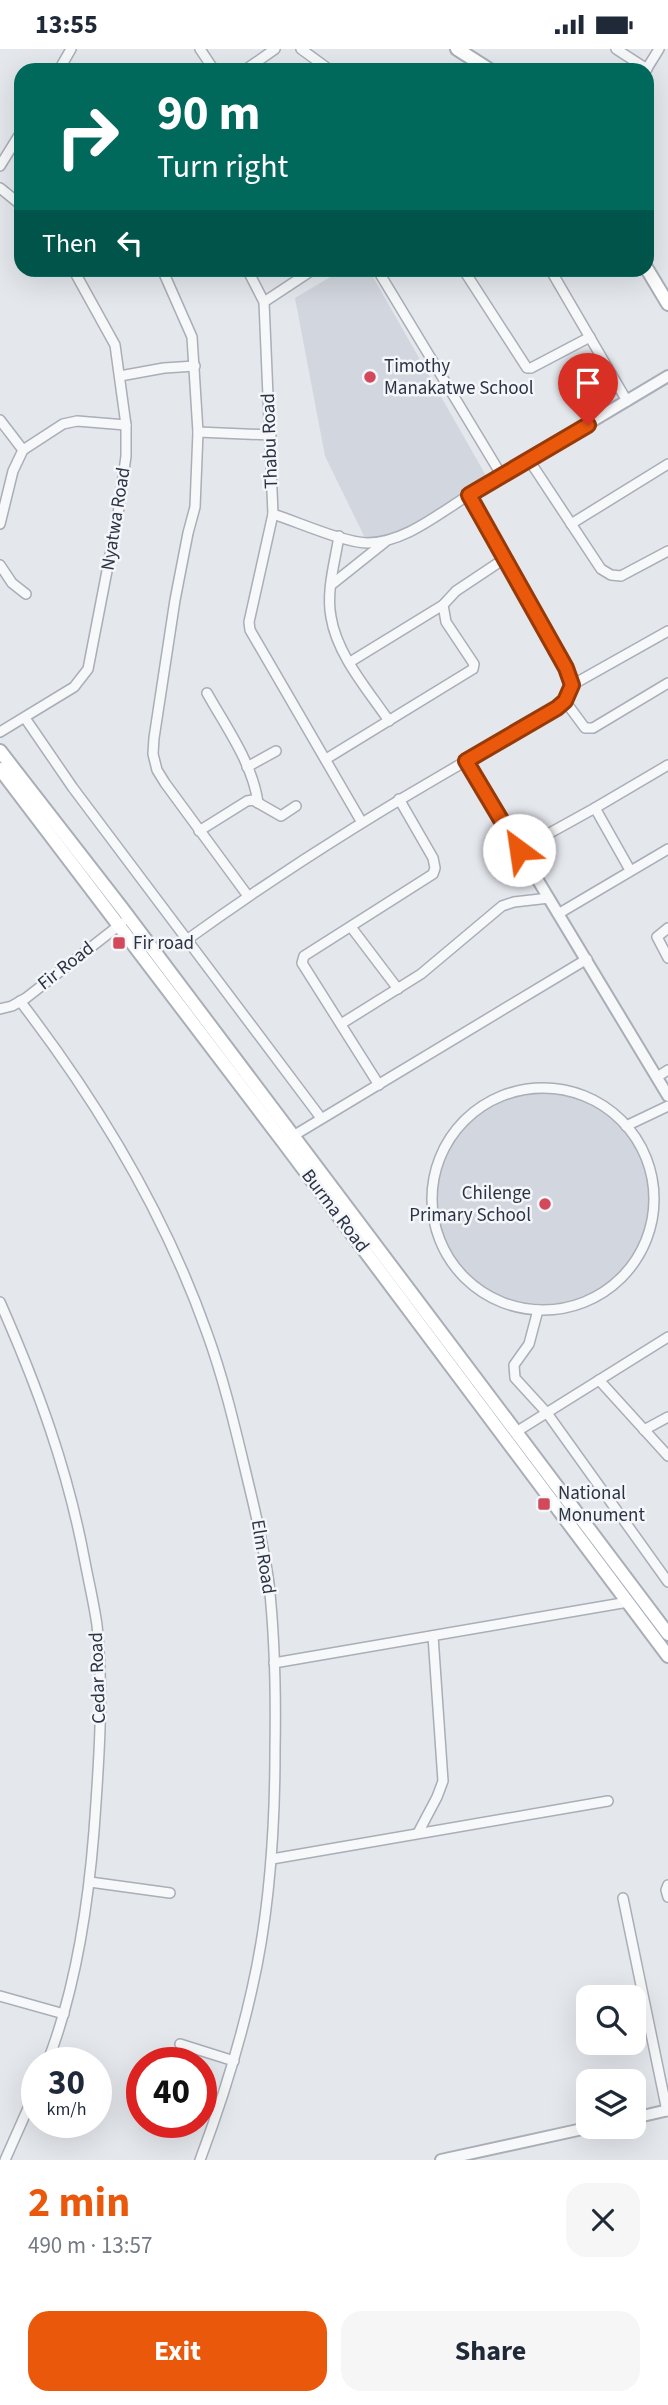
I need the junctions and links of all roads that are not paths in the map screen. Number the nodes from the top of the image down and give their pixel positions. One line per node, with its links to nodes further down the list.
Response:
1 (275, 49): 5 (street)
2 (301, 49): 6 (street)
3 (457, 49): 7 (main road)
4 (616, 49): 8 (street)
5 (254, 63)
6 (320, 63)
7 (479, 63)
8 (637, 63)
9 (14, 143): 10 (street)
10 (0, 166)
11 (0, 188): 12 (street)
12 (14, 199)
13 (78, 277): 25 (street, Nyatwa Road)
14 (166, 277): 24 (street)
15 (251, 277): 21 (street)
16 (302, 277): 21 (street)
17 (382, 277): 35 (street)
18 (468, 277): 23 (street)
19 (555, 277): 23 (street)
20 (652, 277): 22 (main road)
21 (264, 302): 31 (street, Thabu Road)
22 (668, 304)
23 (590, 337): 27 (street)
24 (195, 366): 25 (street); 30 (street)
25 (120, 376): 29 (street, Nyatwa Road)
26 (668, 376): 27 (street, Thabu Road)
27 (627, 401): 33 (street, Thabu Road)
28 (0, 420): 32 (street)
29 (126, 425): 32 (street); 54 (street, Nyatwa Road)
30 (198, 432): 31 (street); 69 (street)
31 (271, 435): 37 (street, Thabu Road)
32 (23, 450): 38 (street)
33 (529, 460): 35 (street, Thabu Road); 39 (street)
34 (668, 464): 39 (street)
35 (502, 476): 36 (street, Thabu Road)
36 (469, 495): 41 (street, Thabu Road); 43 (street)
37 (273, 514): 40 (street, Thabu Road); 59 (street)
38 (0, 524)
39 (571, 524): 42 (street)
40 (339, 536): 41 (street, Thabu Road); 45 (street)
41 (386, 540): 45 (street)
42 (668, 551)
43 (504, 559): 47 (street); 51 (street)
44 (0, 565): 46 (street)
45 (331, 585): 49 (street)
46 (26, 594)
47 (443, 605): 49 (street); 55 (street)
48 (668, 631): 51 (street)
49 (350, 662): 55 (street)
50 (668, 683): 53 (street)
51 (572, 685): 53 (street)
52 (207, 693): 62 (street)
53 (565, 701): 60 (street)
54 (25, 718): 56 (street, Nyatwa Road); 79 (street)
55 (389, 722): 59 (street)
56 (0, 732)
57 (0, 751): 76 (main road, Burma Road)
58 (276, 751): 62 (street)
59 (326, 759): 68 (street)
60 (466, 761): 64 (street); 71 (street)
61 (668, 765): 67 (street)
62 (247, 767): 65 (street)
63 (0, 769): 76 (main road, Burma Road)
64 (399, 799): 68 (street); 77 (street)
65 (258, 803): 66 (street); 69 (street)
66 (296, 806)
67 (594, 808): 71 (street); 72 (street)
68 (361, 821): 73 (street)
69 (199, 831): 73 (street)
70 (668, 849): 72 (street)
71 (519, 850): 74 (street)
72 (630, 870): 75 (street)
73 (248, 896): 79 (street)
74 (549, 898): 75 (street); 82 (street)
75 (558, 914): 81 (street)
76 (124, 921): 83 (street, Fir Road); 93 (main road, Burma Road); 104 (main road, Burma Road)
77 (351, 927): 82 (street); 85 (street)
78 (668, 928): 80 (street)
79 (188, 939): 91 (street)
80 (668, 958)
81 (587, 959): 87 (street); 88 (street)
82 (398, 989): 85 (street)
83 (20, 1001): 84 (street, Fir Road); 109 (street, Elm Road)
84 (0, 1009)
85 (341, 1024): 88 (street)
86 (668, 1070): 87 (street)
87 (657, 1077): 89 (street)
88 (379, 1085): 91 (street)
89 (668, 1096)
90 (668, 1105): 92 (street)
91 (321, 1118): 93 (street)
92 (626, 1126): 95 (street); 95 (street)
93 (293, 1136): 101 (main road, Burma Road)
94 (0, 1302): 113 (street, Cedar Road)
95 (538, 1310): 98 (street)
96 (668, 1337): 97 (street)
97 (598, 1380): 98 (street); 100 (street)
98 (547, 1413): 101 (street); 103 (street)
99 (668, 1417): 100 (street)
100 (644, 1430): 102 (street)
101 (516, 1432): 105 (main road, Burma Road)
102 (668, 1457)
103 (668, 1582)
104 (628, 1602): 105 (main road, Burma Road); 107 (street)
105 (657, 1620): 106 (main road, Burma Road); 108 (main road, Burma Road)
106 (668, 1634)
107 (433, 1636): 109 (street); 111 (street)
108 (668, 1656)
109 (274, 1663): 112 (street, Elm Road)
110 (608, 1801): 111 (street)
111 (418, 1833): 112 (street)
112 (272, 1859): 122 (street, Elm Road)
113 (90, 1882): 115 (street); 119 (street, Cedar Road)
114 (668, 1885): 116 (street)
115 (170, 1893)
116 (668, 1897)
117 (623, 1898): 123 (street)
118 (0, 1996): 119 (street)
119 (64, 2014): 121 (street, Cedar Road)
120 (180, 2044): 122 (street)
121 (53, 2047)
122 (234, 2061): 128 (street, Elm Road)
123 (668, 2111): 124 (street)
124 (646, 2116)
125 (21, 2124): 127 (street)
126 (576, 2130): 129 (street)
127 (5, 2160)
128 (200, 2160)
129 (441, 2160)

